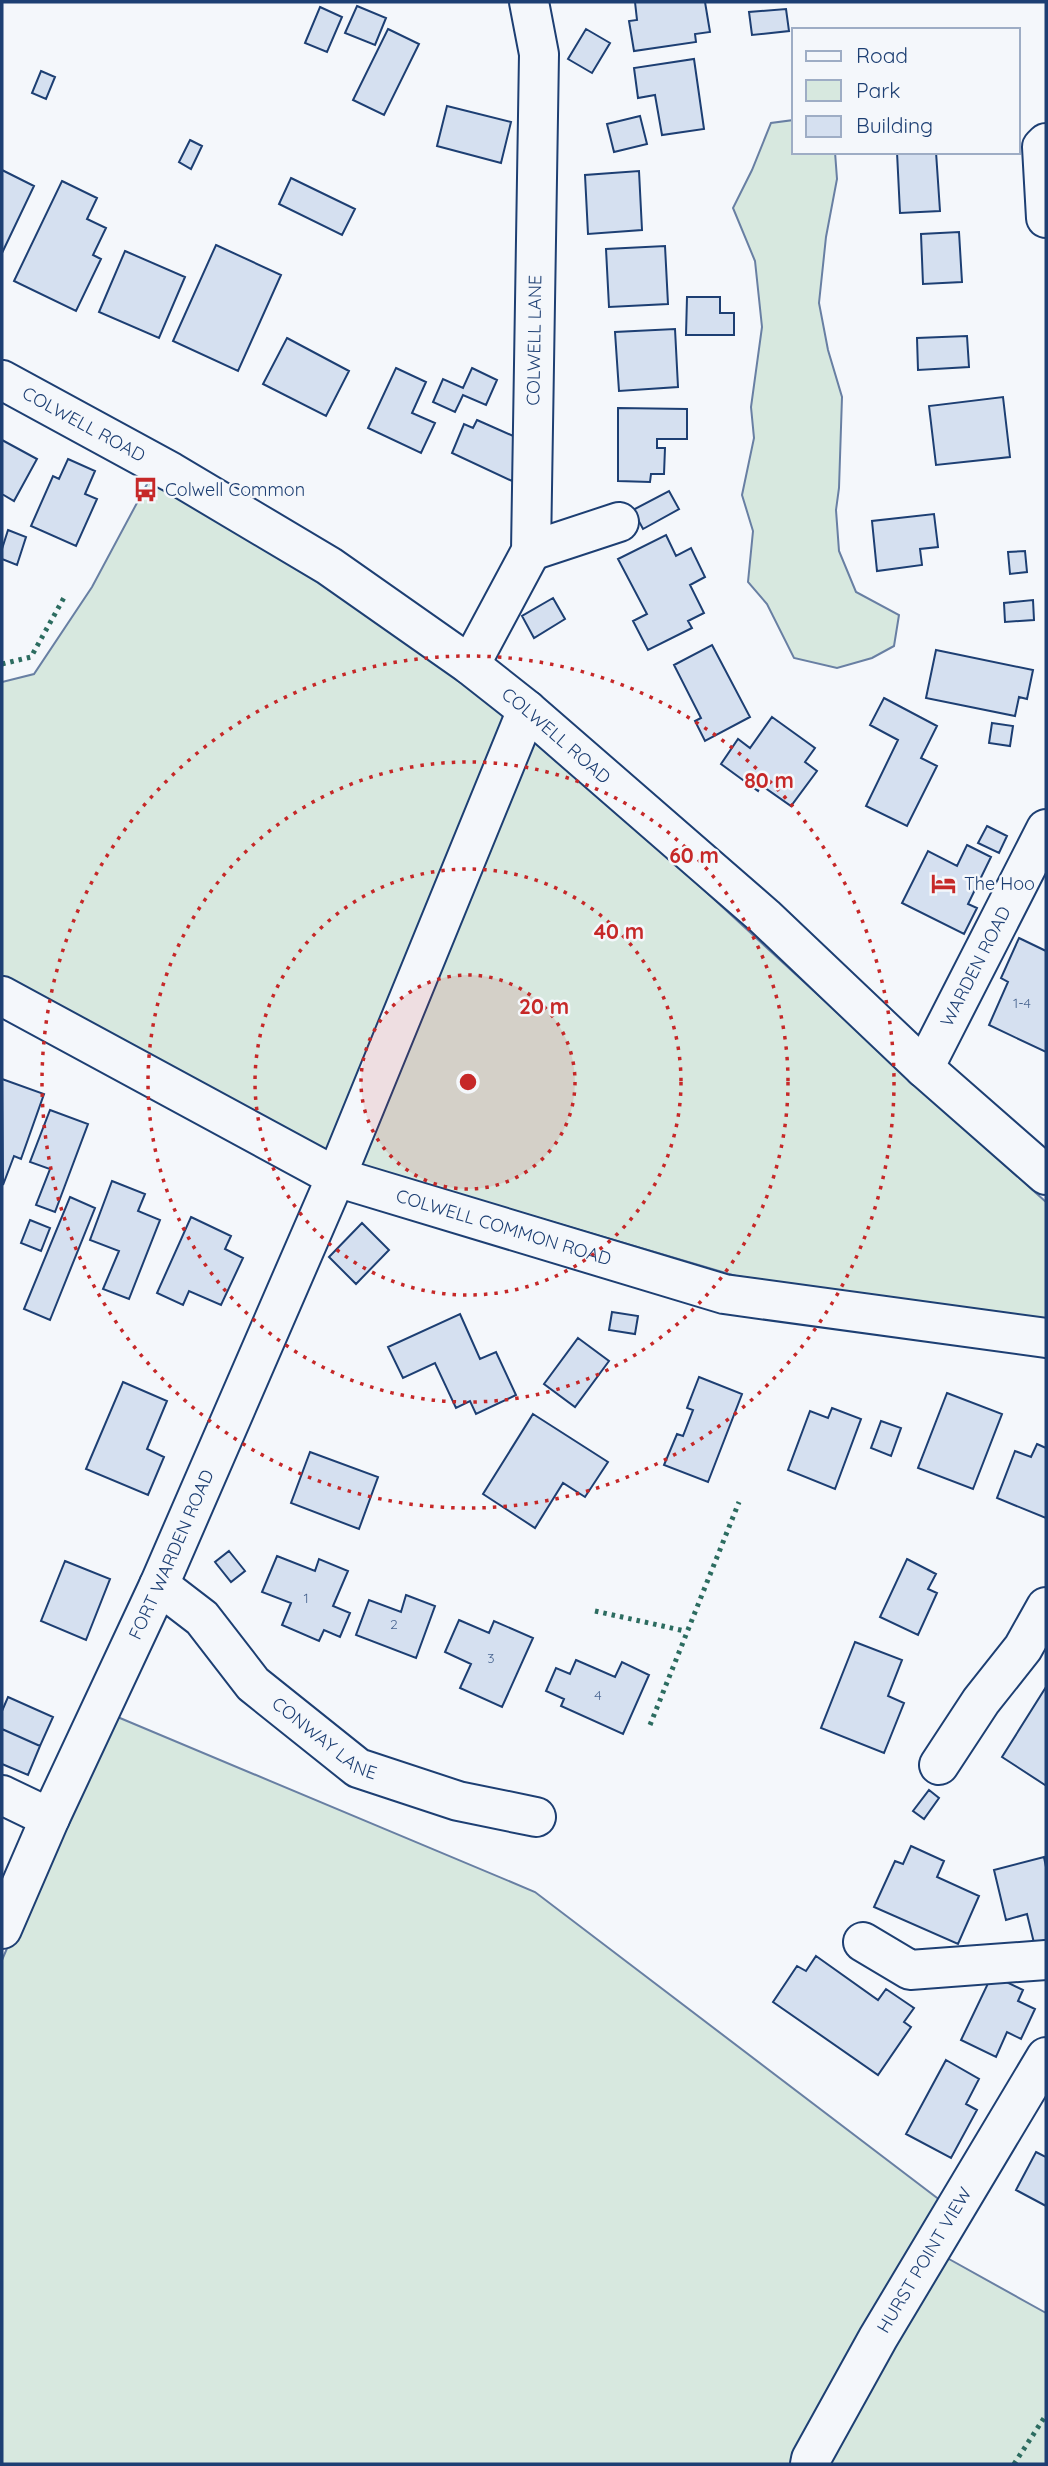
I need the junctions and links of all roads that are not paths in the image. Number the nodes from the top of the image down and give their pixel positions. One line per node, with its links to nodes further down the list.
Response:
1 (529, 2): 6 (street, COLWELL LANE)
2 (1046, 143): 3 (street)
3 (1046, 218)
4 (2, 380): 7 (street, COLWELL ROAD)
5 (619, 522): 6 (street)
6 (531, 551): 7 (street, COLWELL LANE)
7 (470, 665): 8 (street, COLWELL ROAD)
8 (527, 710): 11 (street, COLWELL ROAD); 13 (street, FORT WARDEN ROAD)
9 (1046, 829): 11 (street, WARDEN ROAD)
10 (2, 996): 13 (street, COLWELL COMMON ROAD)
11 (924, 1068): 12 (street, COLWELL ROAD)
12 (1046, 1175)
13 (336, 1177): 14 (street, COLWELL COMMON ROAD); 15 (street, FORT WARDEN ROAD)
14 (1046, 1338)
15 (159, 1585): 19 (street, CONWAY LANE); 20 (street, FORT WARDEN ROAD)
16 (1046, 1607): 17 (street)
17 (939, 1765)
18 (2, 1795): 20 (street)
19 (536, 1817)
20 (50, 1818): 21 (street, FORT WARDEN ROAD)
21 (3, 1924)
22 (863, 1942): 23 (street)
23 (1046, 1960)
24 (1046, 2057): 25 (street, HURST POINT VIEW)
25 (1035, 2101): 26 (street, HURST POINT VIEW)
26 (810, 2464)

